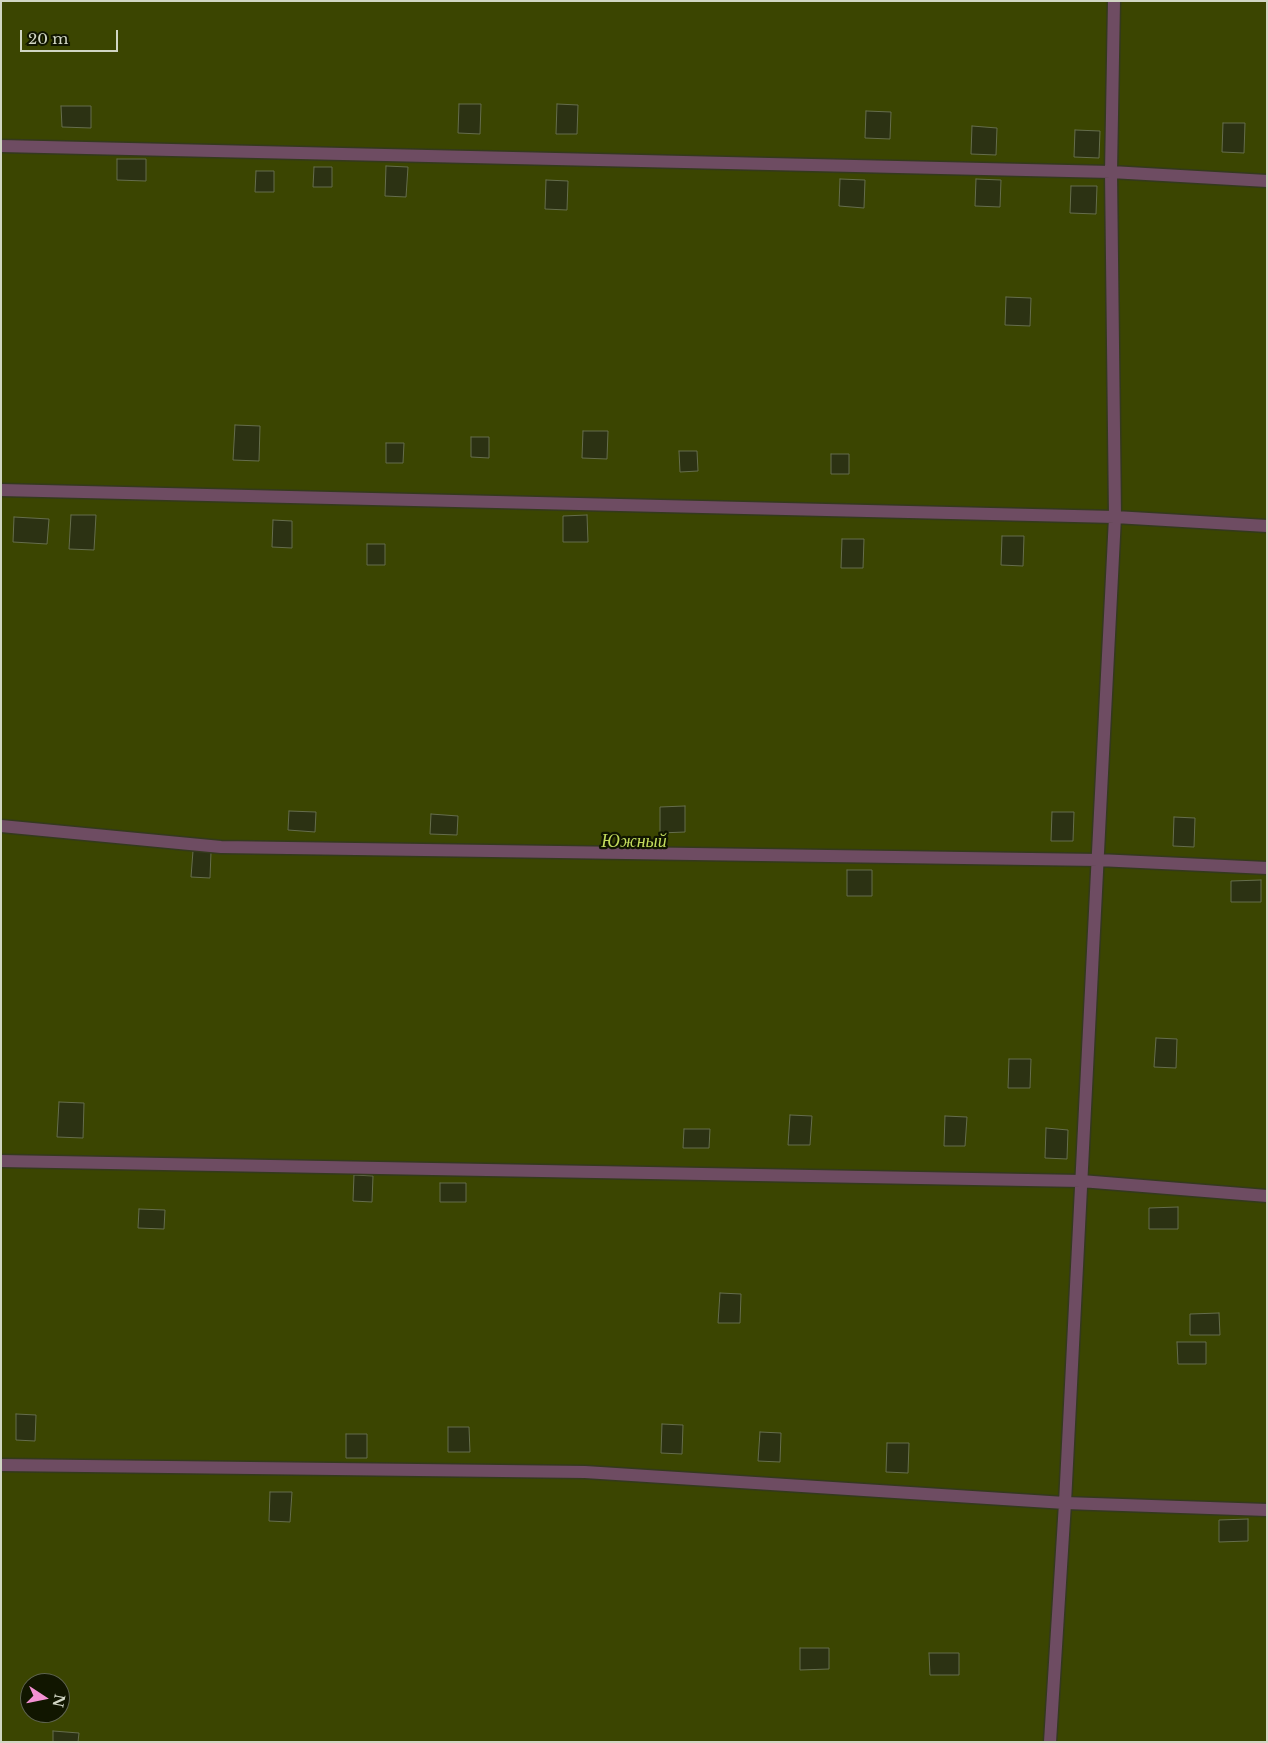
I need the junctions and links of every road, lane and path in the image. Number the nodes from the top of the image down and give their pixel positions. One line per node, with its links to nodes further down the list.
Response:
1 (1114, 1): 3 (street)
2 (1, 146): 3 (street)
3 (1112, 172): 4 (street); 6 (street)
4 (1267, 181)
5 (1, 490): 6 (street)
6 (1115, 517): 7 (street); 9 (street)
7 (1267, 526)
8 (1, 826): 9 (street)
9 (1098, 860): 10 (street); 12 (street)
10 (1267, 868)
11 (1, 1160): 12 (street)
12 (1081, 1181): 13 (street); 15 (street)
13 (1267, 1196)
14 (1, 1465): 15 (street)
15 (1065, 1503): 16 (street); 17 (street)
16 (1267, 1510)
17 (1050, 1742)

